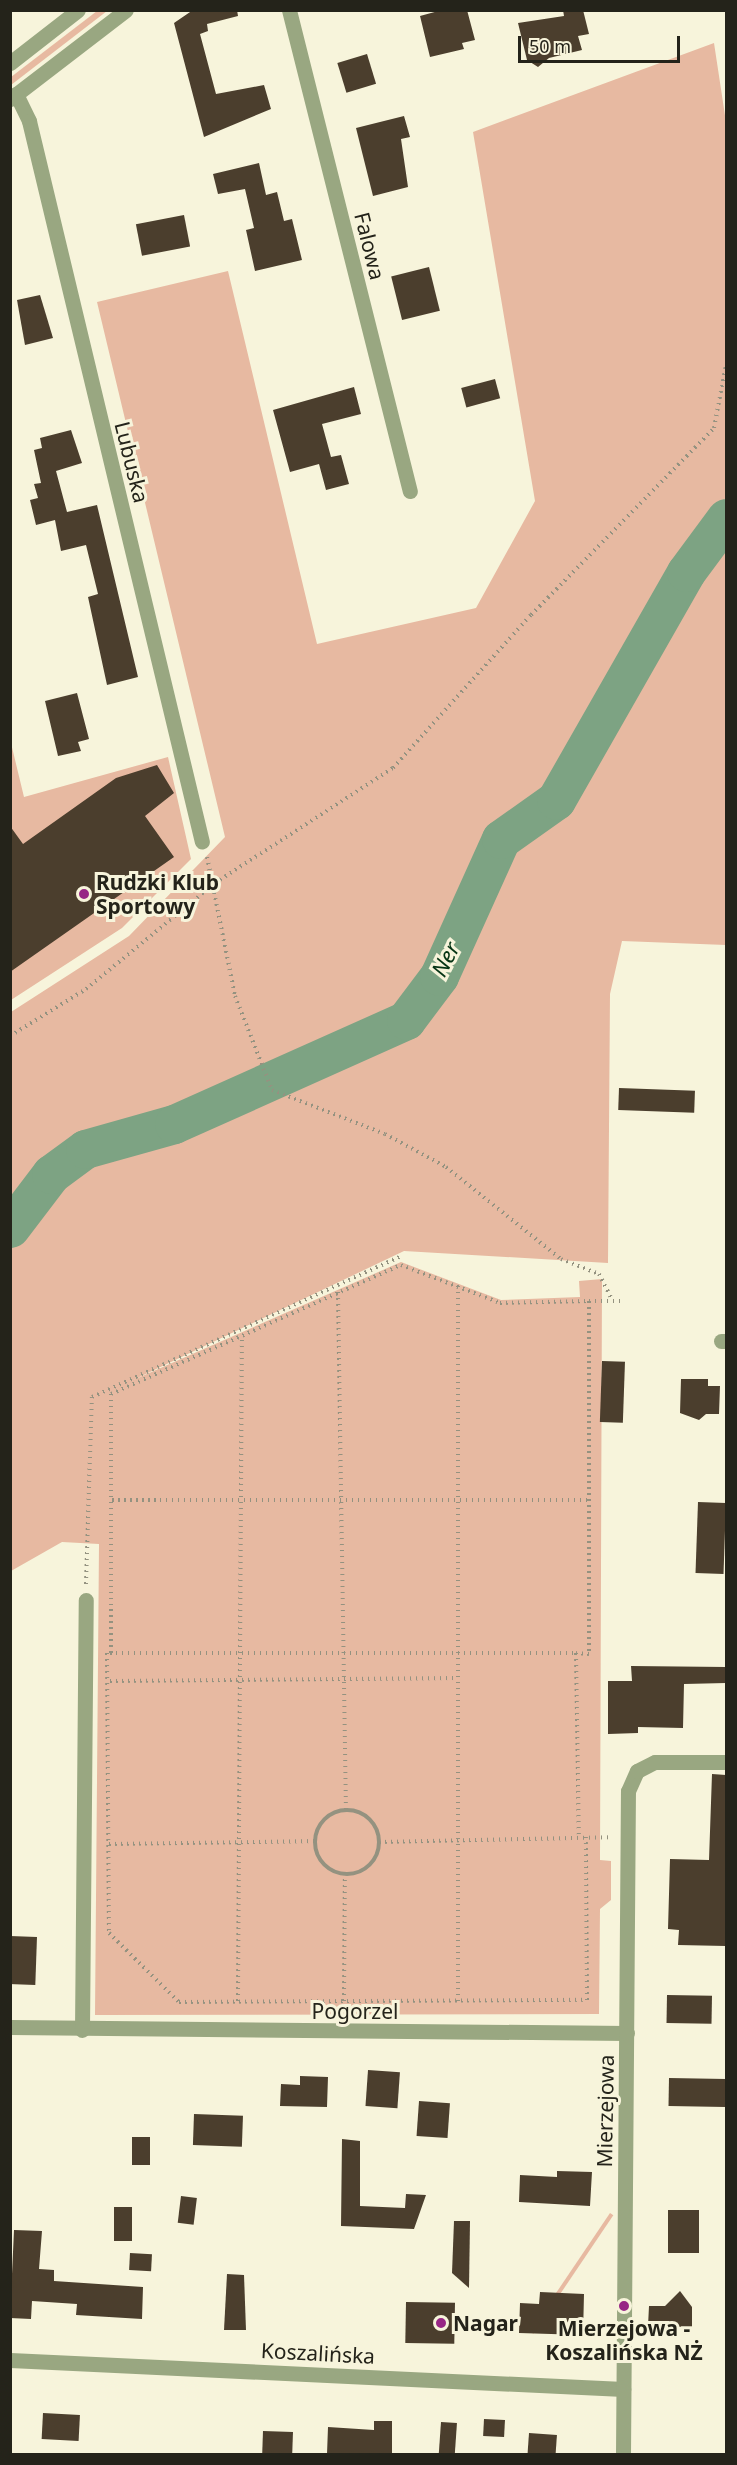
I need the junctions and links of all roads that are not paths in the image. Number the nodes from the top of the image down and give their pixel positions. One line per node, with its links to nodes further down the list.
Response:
1 (78, 10): 4 (street)
2 (126, 10): 5 (street)
3 (289, 10): 6 (street, Falowa)
4 (10, 63)
5 (13, 97): 7 (street, Lubuska)
6 (410, 491)
7 (202, 842)
8 (86, 1600): 11 (street)
9 (726, 1762): 12 (street, Mierzejowa)
10 (10, 2027): 11 (street, Pogorzel)
11 (82, 2030): 12 (street, Pogorzel)
12 (627, 2033): 14 (street, Mierzejowa)
13 (10, 2360): 14 (street, Koszalińska)
14 (623, 2389): 15 (street, Mierzejowa)
15 (623, 2454)

